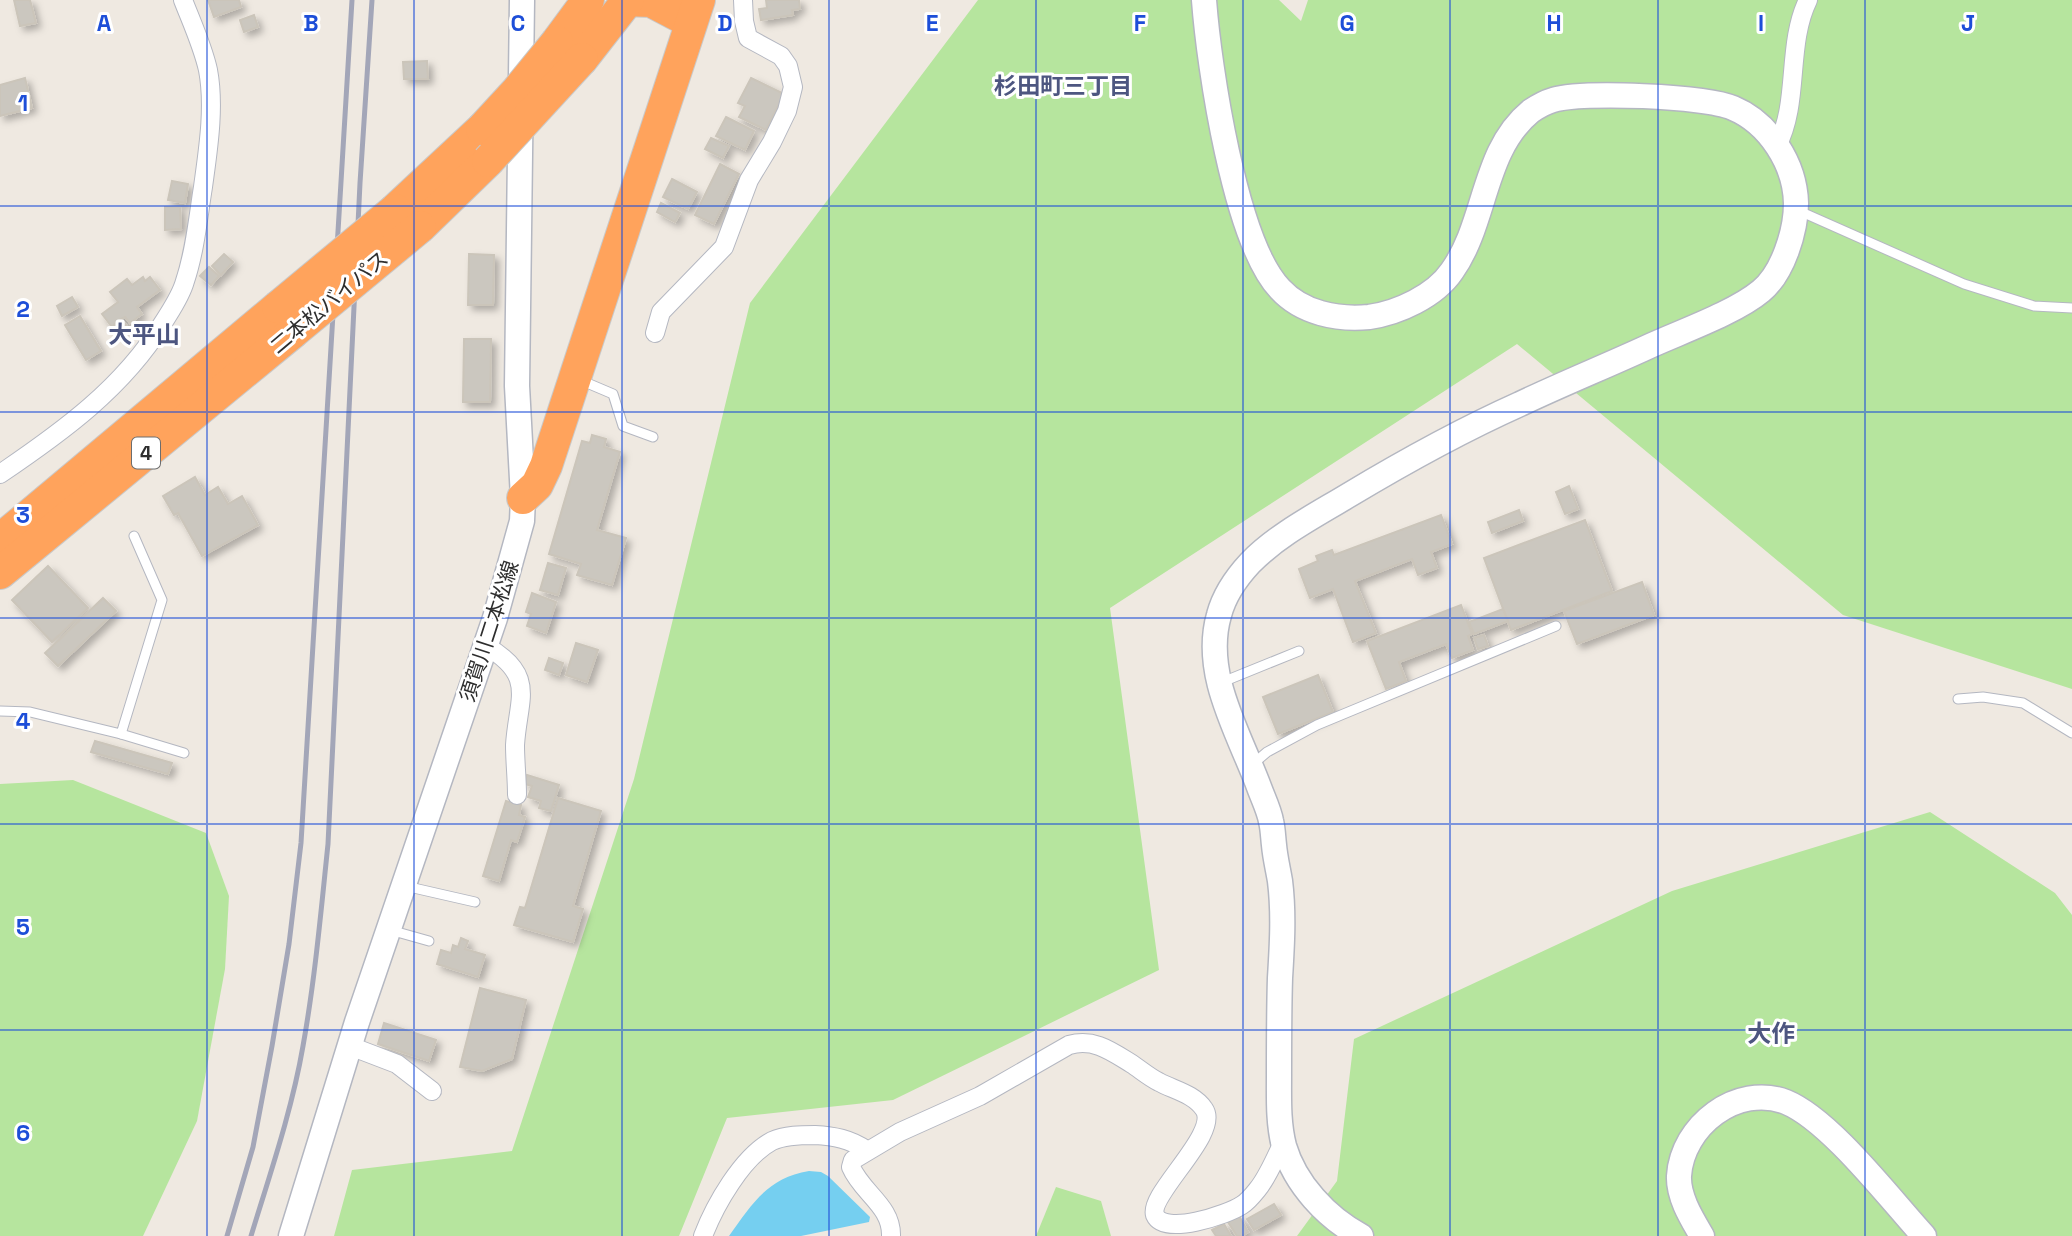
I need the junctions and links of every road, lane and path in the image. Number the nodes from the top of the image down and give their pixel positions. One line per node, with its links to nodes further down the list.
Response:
1 (183, 0): 18 (street)
2 (522, 0): 19 (street, 須賀川二本松線)
3 (588, 0): 9 (highway, 二本松バイパス / 4)
4 (626, 0): 8 (highway); 9 (highway, 二本松バイパス / 4)
5 (743, 0): 15 (street)
6 (1203, 0): 10 (street)
7 (1808, 0): 10 (street)
8 (695, 11): 16 (highway)
9 (569, 51): 12 (highway, 二本松バイパス / 4, bridge); 12 (highway, 二本松バイパス / 4, bridge)
10 (1777, 146): 11 (street)
11 (1795, 209): 13 (lane); 26 (street)
12 (407, 218): 14 (highway, 二本松バイパス / 4, bridge)
13 (2072, 308)
14 (285, 320): 21 (highway, 二本松バイパス / 4); 22 (highway, 二本松バイパス / 4)
15 (656, 333)
16 (575, 377): 17 (lane); 19 (highway)
17 (653, 437)
18 (0, 474)
19 (523, 498): 24 (street, 須賀川二本松線)
20 (134, 536): 30 (lane)
21 (0, 540)
22 (0, 573)
23 (1556, 626): 32 (lane)
24 (486, 646): 33 (street); 34 (street, 須賀川二本松線)
25 (1299, 651): 26 (lane)
26 (1220, 683): 32 (street)
27 (1958, 699): 29 (lane)
28 (0, 711): 30 (lane)
29 (2072, 733)
30 (121, 734): 31 (lane)
31 (184, 754)
32 (1251, 765): 40 (street)
33 (517, 795)
34 (405, 886): 35 (lane); 36 (street, 須賀川二本松線)
35 (475, 902)
36 (390, 930): 37 (lane); 38 (street, 須賀川二本松線)
37 (429, 941)
38 (350, 1046): 39 (street); 43 (street, 須賀川二本松線)
39 (432, 1091)
40 (1283, 1143): 41 (street); 45 (street)
41 (866, 1150): 42 (street); 44 (street)
42 (896, 1233)
43 (290, 1236)
44 (703, 1236)
45 (1361, 1236)
46 (1702, 1236): 47 (street)
47 (1924, 1236)

